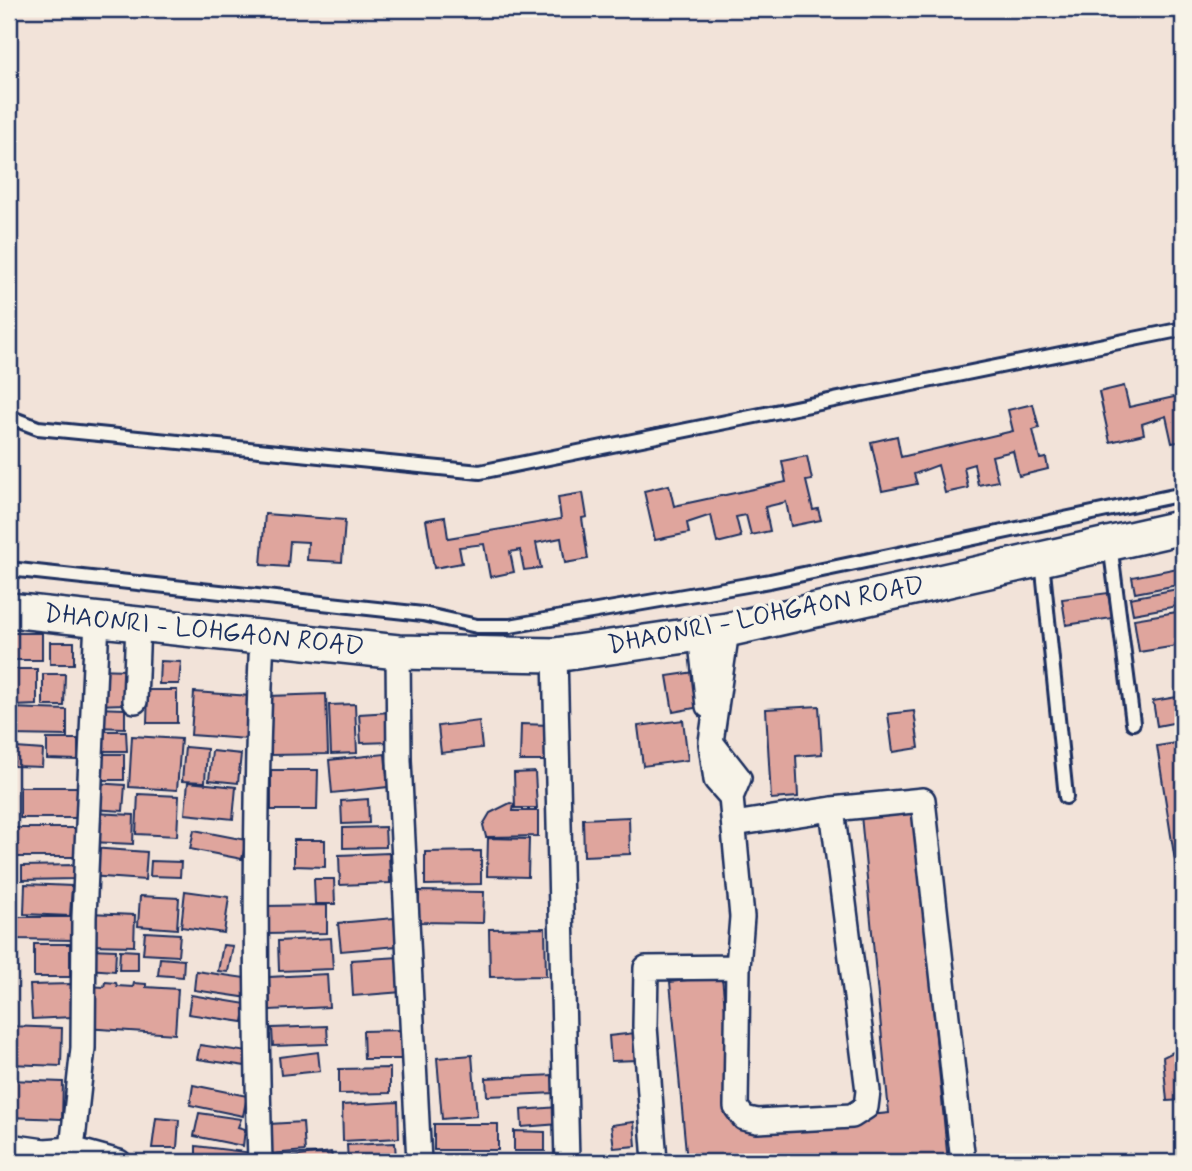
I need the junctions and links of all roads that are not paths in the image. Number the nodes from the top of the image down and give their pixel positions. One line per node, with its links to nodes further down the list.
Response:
1 (1183, 329): 2 (lane)
2 (9, 416)
3 (1183, 494): 7 (lane)
4 (1183, 527): 5 (main road, DHAONRI - LOHGAON ROAD)
5 (1110, 544): 6 (main road, DHAONRI - LOHGAON ROAD); 16 (lane)
6 (1041, 559): 11 (main road, DHAONRI - LOHGAON ROAD); 17 (lane)
7 (9, 569)
8 (9, 610): 9 (main road, DHAONRI - LOHGAON ROAD)
9 (97, 619): 10 (main road, DHAONRI - LOHGAON ROAD); 22 (street)
10 (138, 623): 12 (main road, DHAONRI - LOHGAON ROAD); 15 (street)
11 (714, 632): 14 (main road, DHAONRI - LOHGAON ROAD); 19 (street)
12 (262, 636): 13 (main road, DHAONRI - LOHGAON ROAD); 25 (street)
13 (398, 652): 14 (main road, DHAONRI - LOHGAON ROAD); 26 (street)
14 (555, 655): 27 (street)
15 (135, 701)
16 (1133, 723)
17 (1066, 797)
18 (832, 809): 19 (street); 20 (street); 29 (street)
19 (734, 824): 20 (street)
20 (738, 967): 28 (street)
21 (9, 1146): 23 (street)
22 (72, 1149): 23 (street); 24 (street)
23 (40, 1156)
24 (119, 1162)
25 (260, 1162)
26 (419, 1162)
27 (567, 1162)
28 (655, 1162)
29 (963, 1162)

